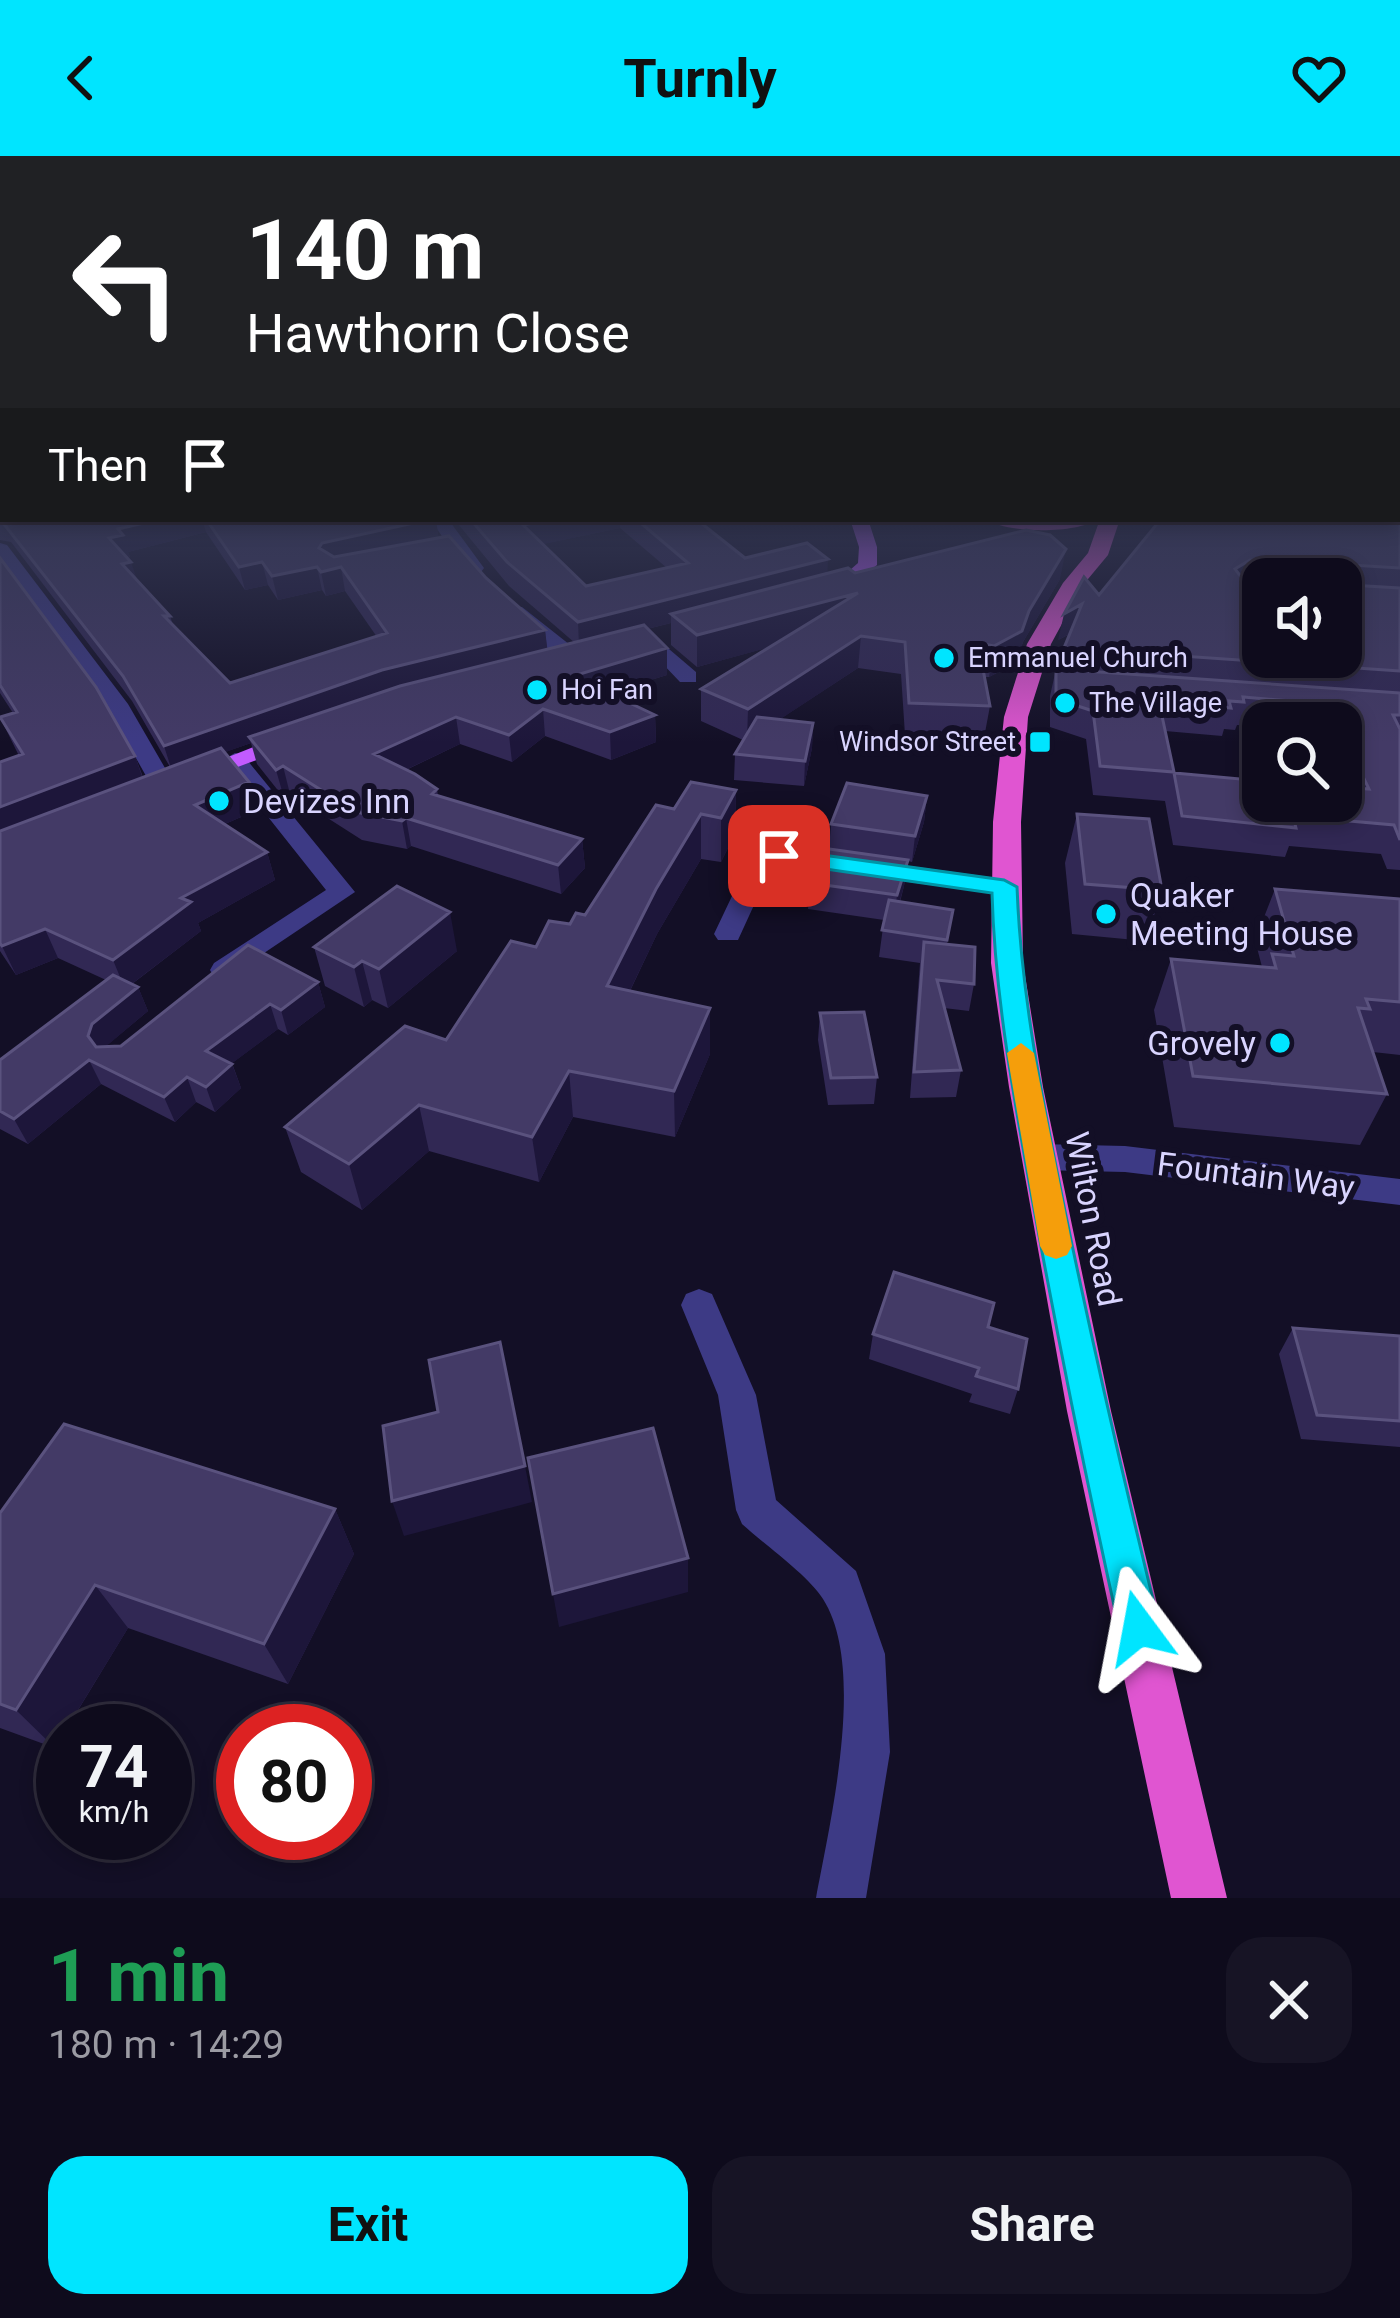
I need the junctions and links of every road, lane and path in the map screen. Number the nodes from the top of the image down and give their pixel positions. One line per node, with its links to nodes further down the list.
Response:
1 (24, 580): 13 (street)
2 (483, 580): 8 (street)
3 (852, 580): 5 (main road)
4 (1079, 580): 16 (highway, Wilton Road)
5 (812, 599)
6 (685, 629): 7 (main road)
7 (626, 644): 8 (main road); 10 (street)
8 (571, 657): 9 (main road)
9 (536, 666)
10 (688, 676)
11 (308, 733): 12 (main road)
12 (235, 760): 13 (main road); 18 (street)
13 (154, 790)
14 (788, 818): 15 (street)
15 (779, 856): 16 (street); 17 (street)
16 (1004, 887): 19 (highway, Wilton Road)
17 (728, 934)
18 (207, 984)
19 (1039, 1157): 20 (street, Fountain Way); 23 (highway, Wilton Road)
20 (1400, 1192)
21 (699, 1305): 22 (street)
22 (842, 1898)
23 (1199, 1898)

